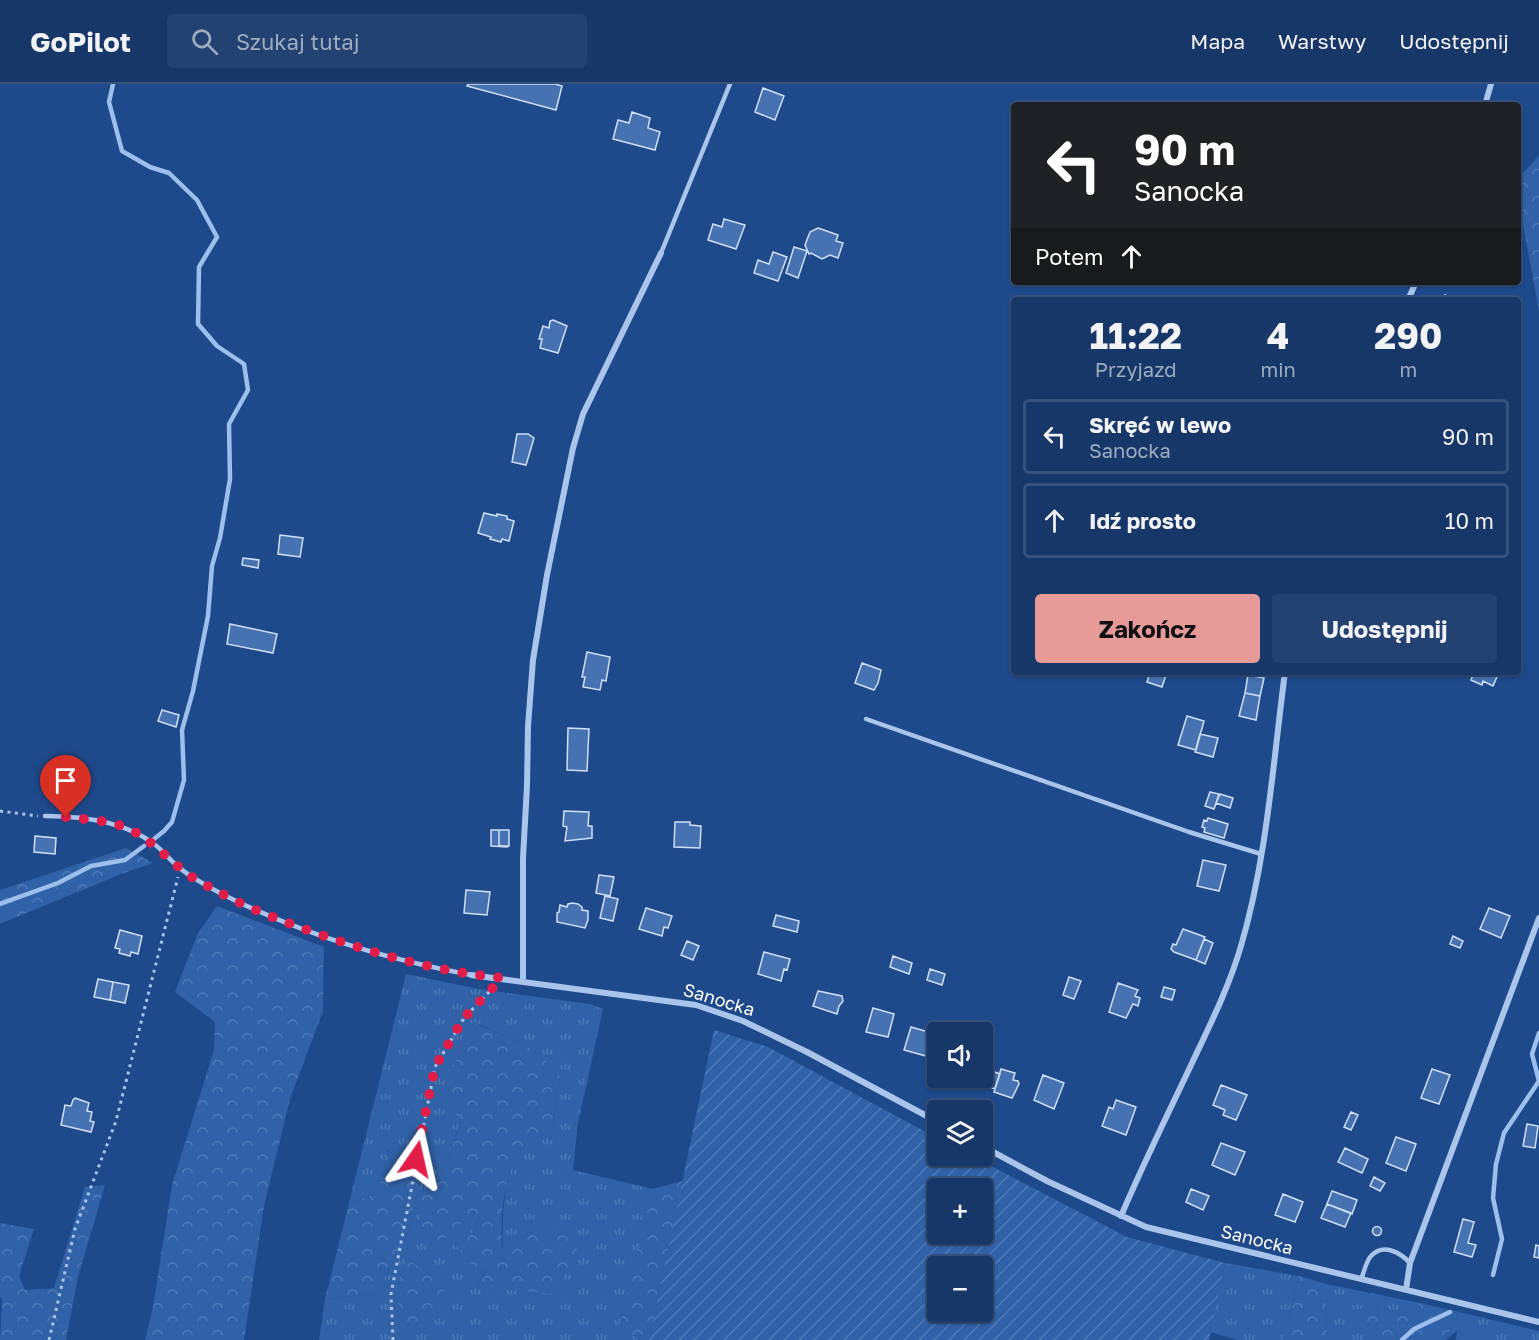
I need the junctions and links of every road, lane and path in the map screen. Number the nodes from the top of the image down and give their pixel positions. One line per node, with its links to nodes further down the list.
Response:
1 (730, 84): 4 (lane)
2 (1491, 84): 3 (street)
3 (1486, 102)
4 (662, 253): 14 (street)
5 (1285, 675): 9 (street)
6 (866, 719): 9 (lane)
7 (0, 811): 8 (path)
8 (45, 816): 10 (lane)
9 (1260, 854): 17 (street)
10 (180, 869): 12 (lane); 22 (path)
11 (1539, 918): 18 (street)
12 (471, 975): 13 (street, Sanocka)
13 (502, 978): 14 (street, Sanocka); 23 (path)
14 (523, 981): 15 (street, Sanocka)
15 (927, 1116)
16 (993, 1152): 17 (street, Sanocka)
17 (1121, 1216): 19 (street, Sanocka)
18 (1410, 1263): 19 (lane); 20 (street)
19 (1361, 1279): 20 (street, Sanocka)
20 (1406, 1290): 21 (street, Sanocka)
21 (1539, 1323)
22 (49, 1340)
23 (393, 1340)

